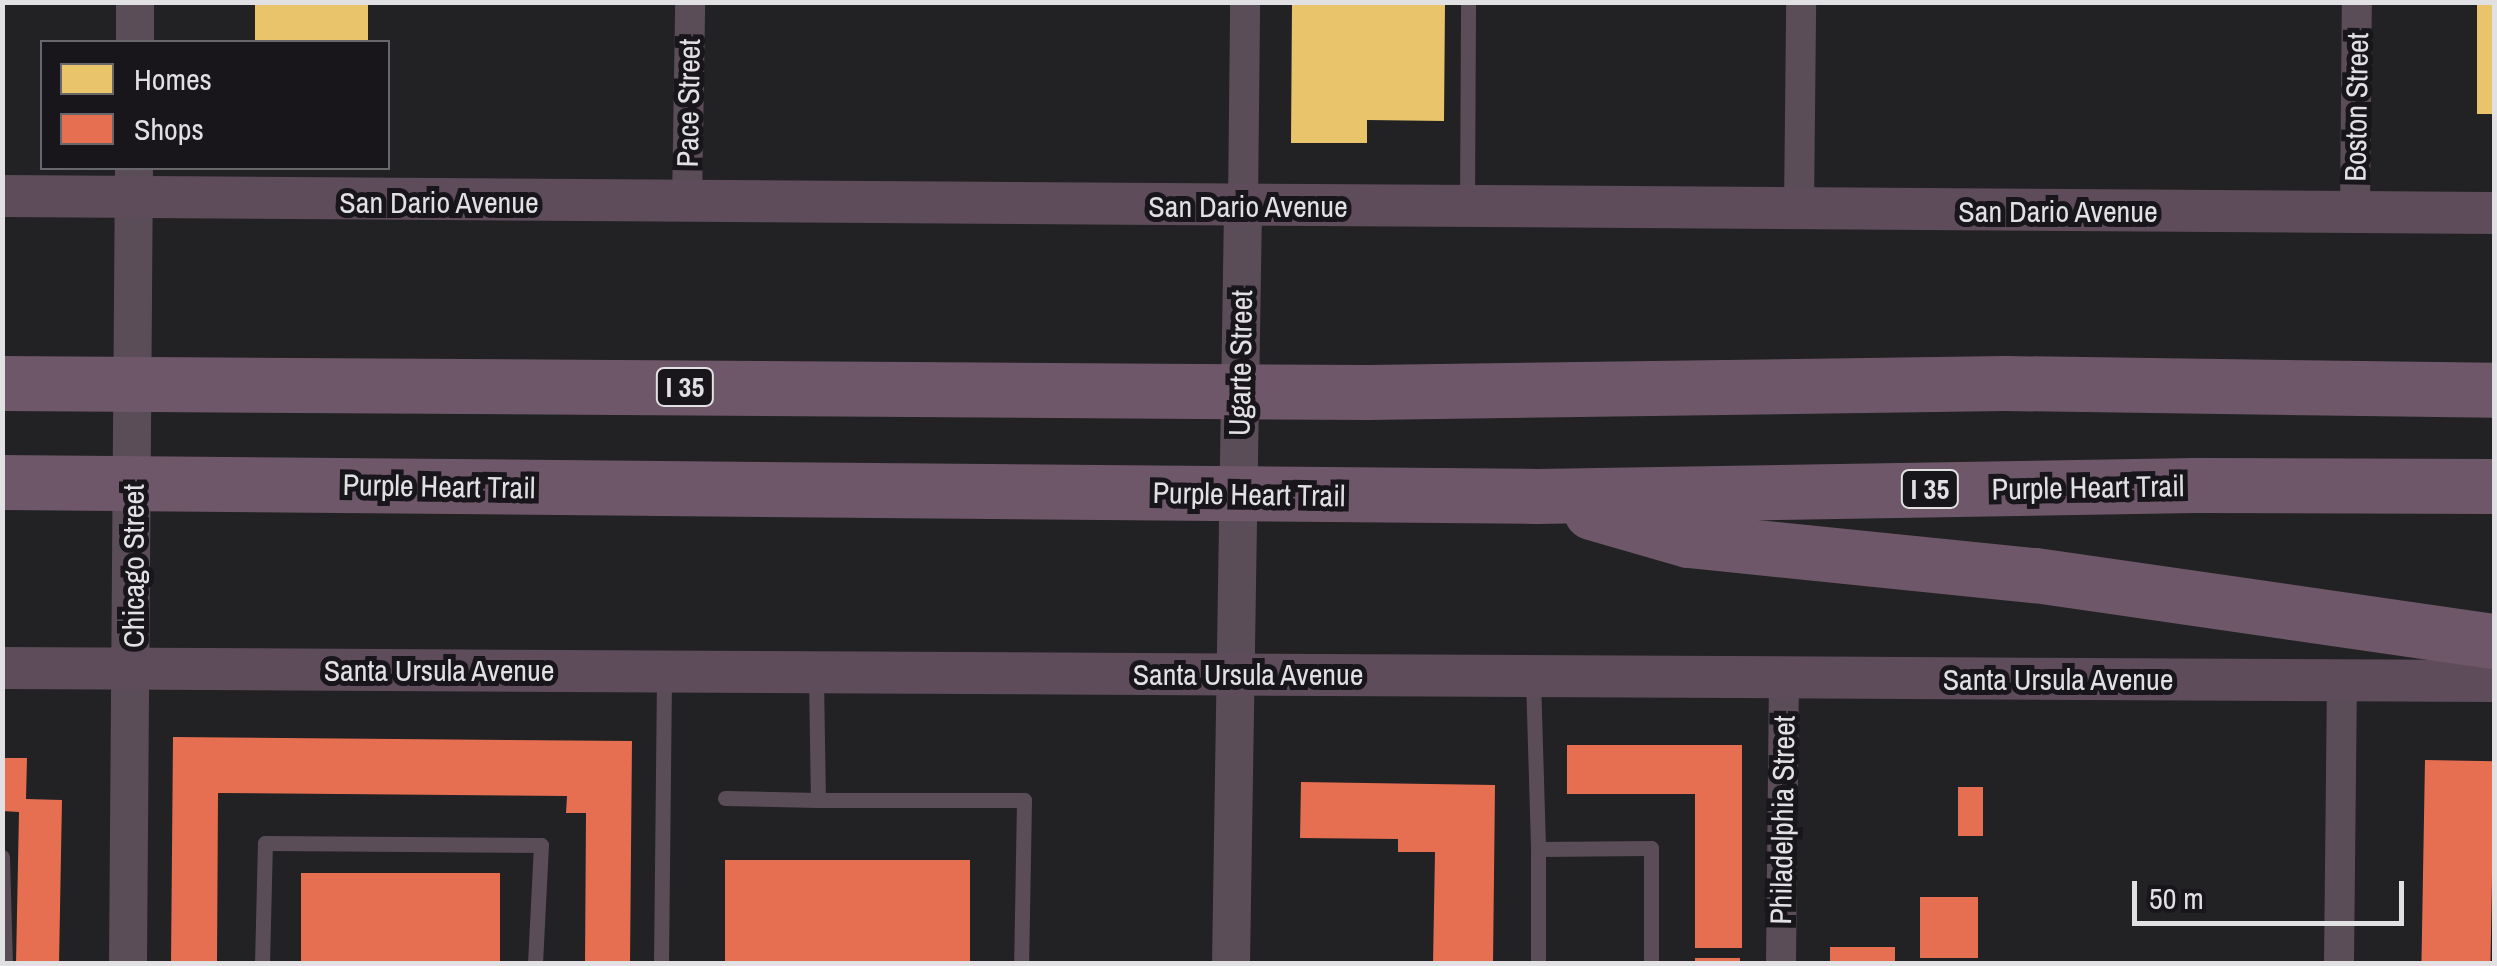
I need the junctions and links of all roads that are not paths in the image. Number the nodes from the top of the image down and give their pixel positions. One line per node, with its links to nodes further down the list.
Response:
1 (135, 2): 7 (street)
2 (690, 2): 10 (street, Pace Street)
3 (1245, 2): 12 (street, Ugarte Street)
4 (1468, 2): 11 (lane)
5 (1801, 2): 13 (street)
6 (2357, 2): 14 (street, Boston Street)
7 (134, 40)
8 (134, 184): 9 (main road, San Dario Avenue); 10 (main road, San Dario Avenue); 25 (street, Chicago Street)
9 (2, 196)
10 (688, 204): 12 (main road, San Dario Avenue)
11 (1467, 204): 12 (main road, San Dario Avenue); 13 (main road, San Dario Avenue)
12 (1243, 206): 28 (street, Ugarte Street)
13 (1799, 209): 14 (main road, San Dario Avenue)
14 (2355, 212): 15 (main road, San Dario Avenue)
15 (2494, 213)
16 (2494, 350): 17 (highway)
17 (2005, 382): 18 (highway, I 35); 19 (highway, I 35)
18 (2, 383)
19 (2494, 390)
20 (2, 482): 22 (highway, Purple Heart Trail / I 35)
21 (2494, 486): 22 (highway, Purple Heart Trail / I 35)
22 (1536, 496): 23 (highway)
23 (2494, 642)
24 (2, 668): 25 (main road, Santa Ursula Avenue)
25 (132, 668): 26 (main road, Santa Ursula Avenue); 38 (street, Chicago Street)
26 (664, 671): 27 (main road, Santa Ursula Avenue); 41 (lane)
27 (816, 672): 28 (main road, Santa Ursula Avenue); 34 (lane)
28 (1232, 674): 29 (main road, Santa Ursula Avenue); 43 (street, Ugarte Street)
29 (1533, 676): 30 (main road, Santa Ursula Avenue); 35 (lane)
30 (1784, 677): 31 (main road, Santa Ursula Avenue); 46 (street, Philadelphia Street)
31 (2342, 680): 32 (main road, Santa Ursula Avenue); 47 (street)
32 (2494, 681)
33 (725, 798): 34 (lane)
34 (818, 800): 42 (lane)
35 (1538, 849): 44 (lane); 45 (lane)
36 (2, 857): 37 (lane)
37 (5, 964)
38 (128, 964)
39 (262, 964): 40 (lane)
40 (535, 964)
41 (661, 964)
42 (1022, 964)
43 (1230, 964)
44 (1538, 964)
45 (1651, 964)
46 (1781, 964)
47 (2339, 964)

